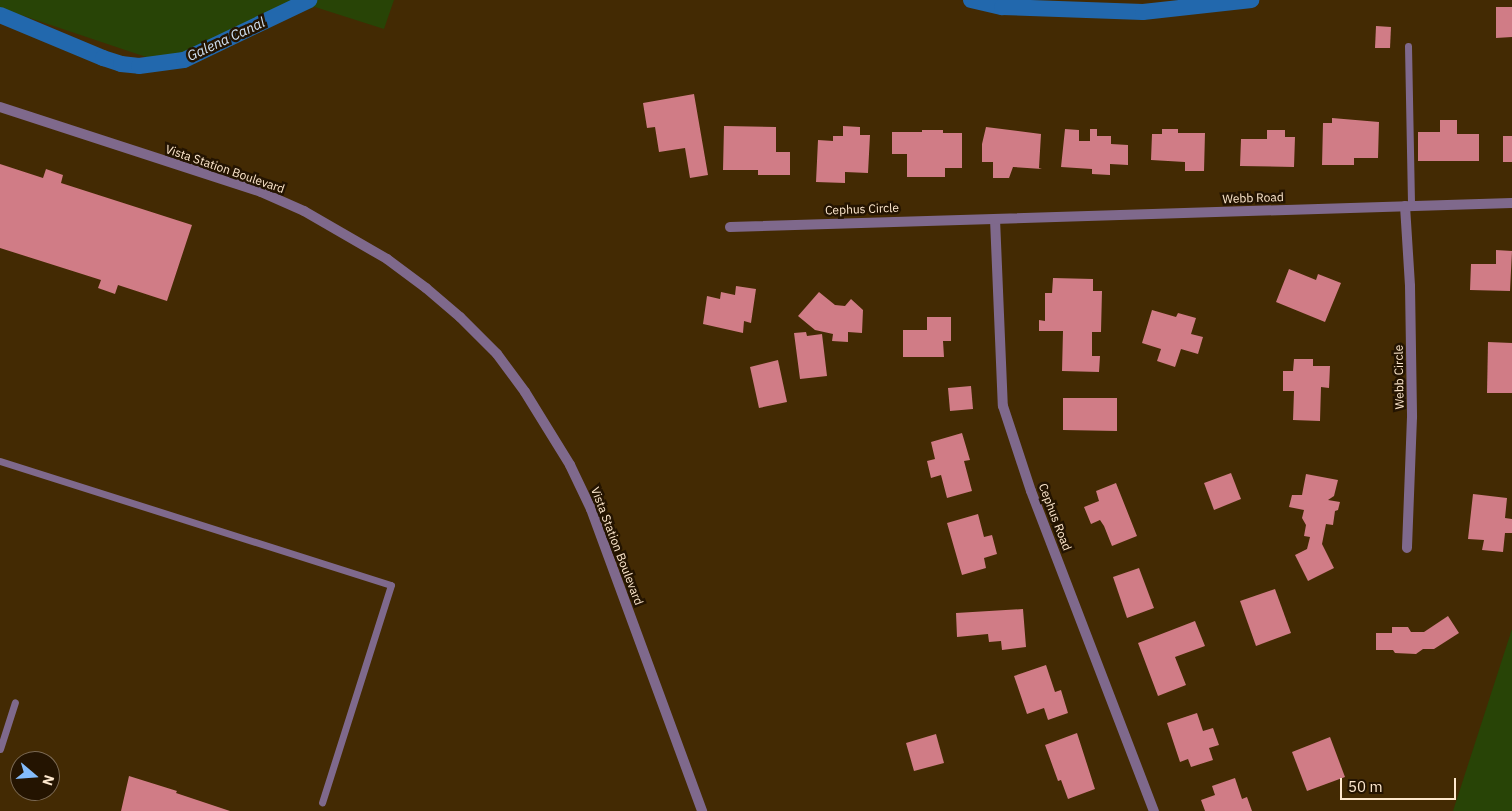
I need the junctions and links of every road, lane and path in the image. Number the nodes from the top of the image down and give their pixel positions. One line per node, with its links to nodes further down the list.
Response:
1 (1408, 46): 4 (lane)
2 (0, 107): 12 (street, Vista Station Boulevard)
3 (1512, 203): 4 (street, Webb Road)
4 (1408, 206): 5 (street, Webb Road); 8 (street, Webb Circle)
5 (995, 219): 6 (street, Cephus Circle); 13 (street, Cephus Road)
6 (730, 227)
7 (0, 461): 11 (lane)
8 (1406, 548)
9 (15, 702): 10 (lane)
10 (0, 749)
11 (322, 802)
12 (702, 811)
13 (1154, 811)

